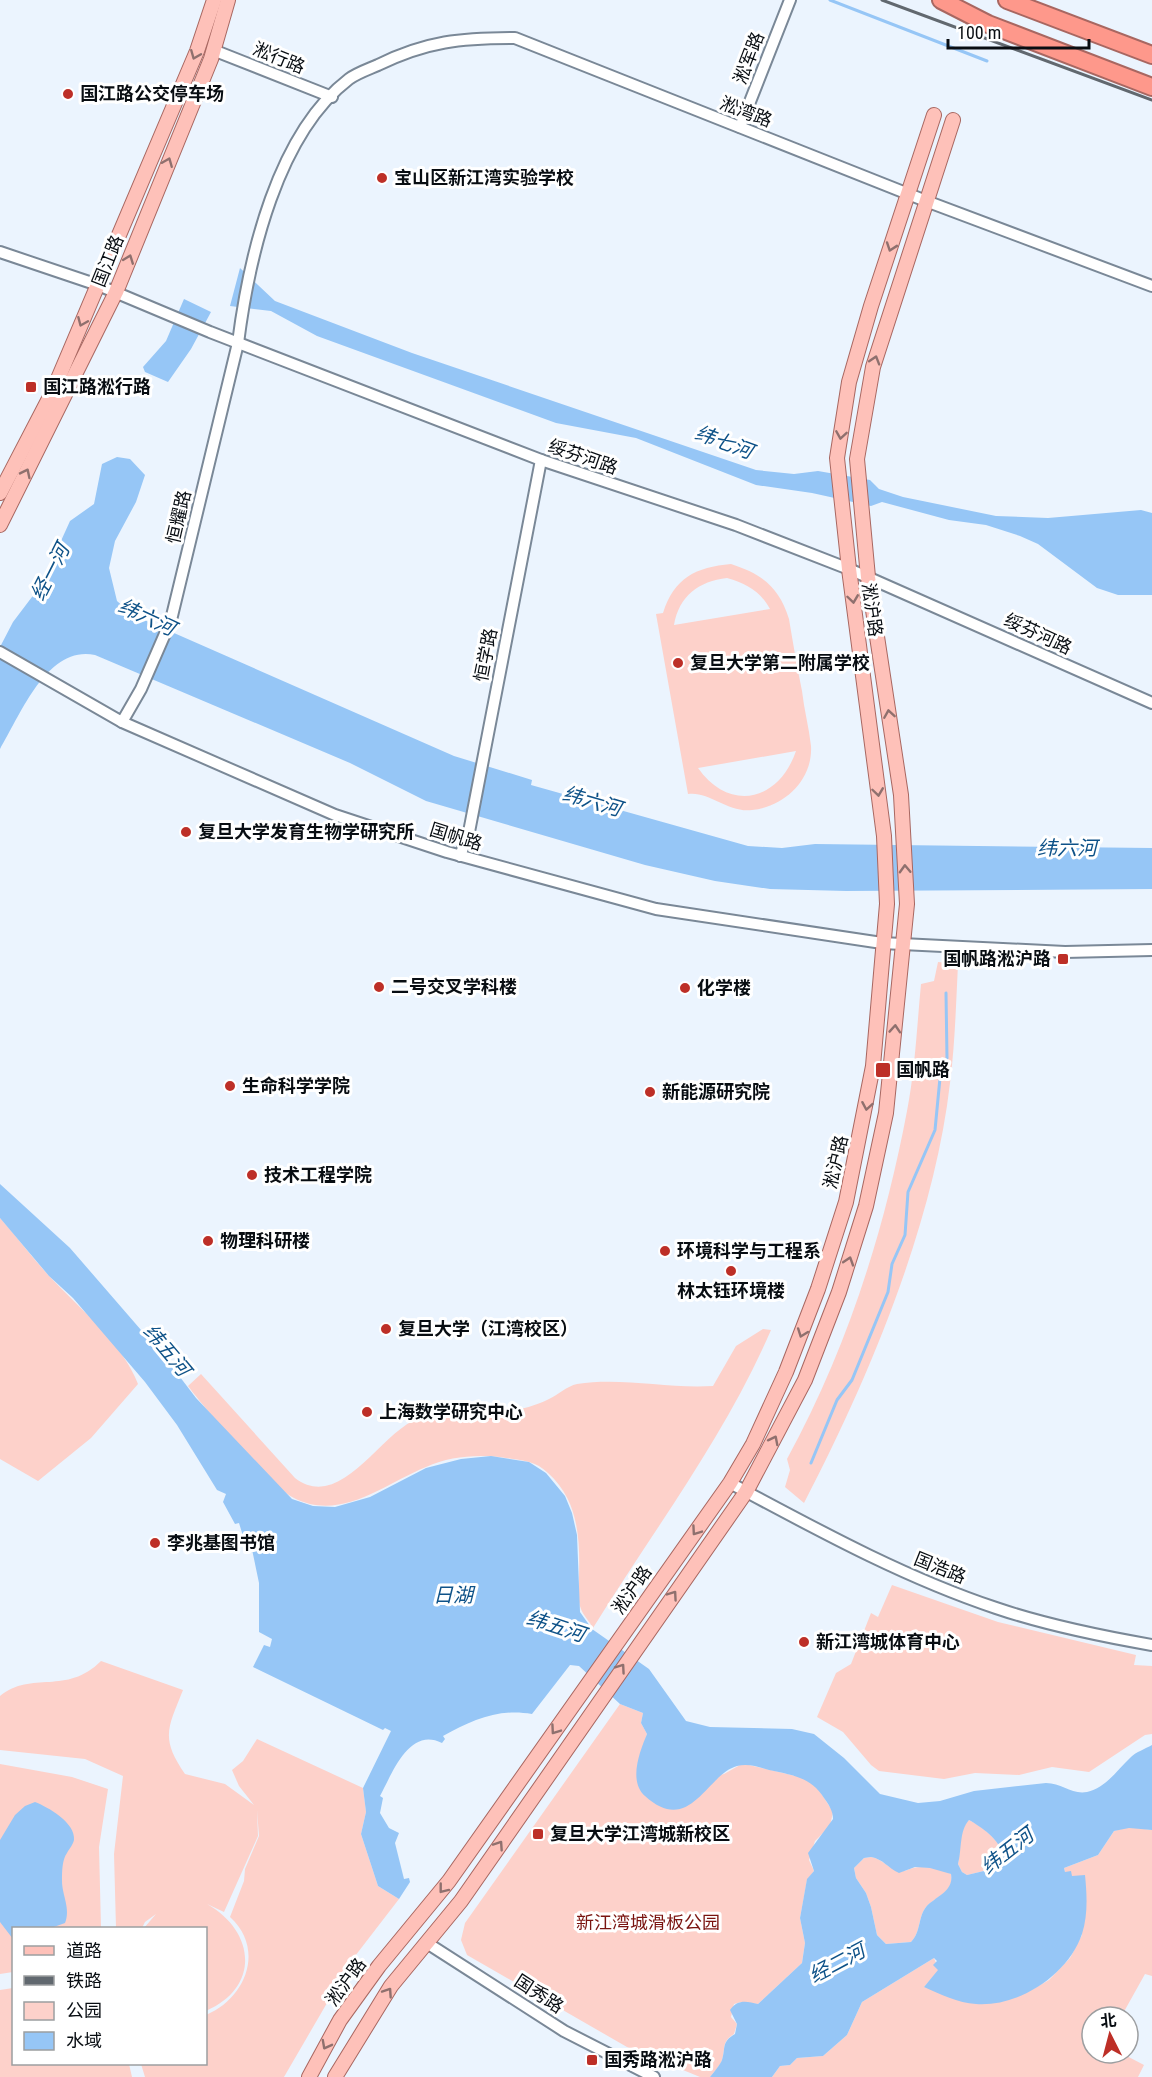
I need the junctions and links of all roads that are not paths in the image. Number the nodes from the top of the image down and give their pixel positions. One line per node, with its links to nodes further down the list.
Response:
1 (214, 0): 18 (main road, 国江路, one-way to 18)
2 (228, 0): 8 (main road, 国江路)
3 (790, 0): 15 (street, 淞军路)
4 (941, 0): 10 (main road); 11 (highway)
5 (1007, 0): 9 (highway)
6 (1027, 0): 7 (main road)
7 (1152, 47)
8 (213, 50): 12 (street, 淞行路); 19 (main road, 国江路, one-way to 8)
9 (1152, 55)
10 (1152, 81)
11 (1152, 87)
12 (332, 97): 15 (street, 淞湾路); 24 (street, 恒耀路)
13 (934, 115): 16 (main road, 淞沪路)
14 (952, 120): 17 (main road, 淞沪路)
15 (740, 127): 16 (street, 淞湾路)
16 (909, 192): 17 (street, 淞湾路); 28 (main road, 淞沪路, one-way to 28)
17 (926, 201): 22 (street, 淞湾路); 29 (main road, 淞沪路, one-way to 17)
18 (129, 210): 19 (street); 21 (main road, 国江路)
19 (146, 217): 23 (main road, 国江路, one-way to 19)
20 (0, 252): 21 (street, 绥芬河路)
21 (98, 285): 23 (street, 绥芬河路); 26 (main road, 国江路, one-way to 26)
22 (1152, 286)
23 (116, 292): 24 (street, 绥芬河路); 27 (main road, 国江路, one-way to 23)
24 (238, 342): 25 (street, 绥芬河路); 32 (street, 恒耀路)
25 (541, 460): 28 (street, 绥芬河路); 33 (street, 恒学路)
26 (0, 493)
27 (0, 525)
28 (849, 569): 29 (street, 绥芬河路); 34 (main road, 淞沪路, one-way to 34)
29 (868, 577): 31 (street, 绥芬河路); 35 (main road, 淞沪路, one-way to 29)
30 (0, 652): 32 (street, 国帆路)
31 (1152, 703)
32 (123, 722): 33 (street, 国帆路)
33 (460, 856): 34 (street, 国帆路)
34 (882, 943): 35 (street, 国帆路); 37 (main road, 淞沪路, one-way to 37)
35 (901, 944): 36 (street, 国帆路); 38 (main road, 淞沪路, one-way to 35)
36 (1152, 950)
37 (730, 1483): 38 (street, 国浩路); 40 (main road, 淞沪路, one-way to 40)
38 (746, 1492): 39 (street, 国浩路); 41 (main road, 淞沪路, one-way to 38)
39 (1152, 1645)
40 (410, 1930): 41 (main road, 国秀路); 42 (main road, 淞沪路, one-way to 42)
41 (427, 1943): 43 (main road, 淞沪路, one-way to 41); 44 (street, 国秀路)
42 (309, 2077)
43 (335, 2077)
44 (654, 2077)

